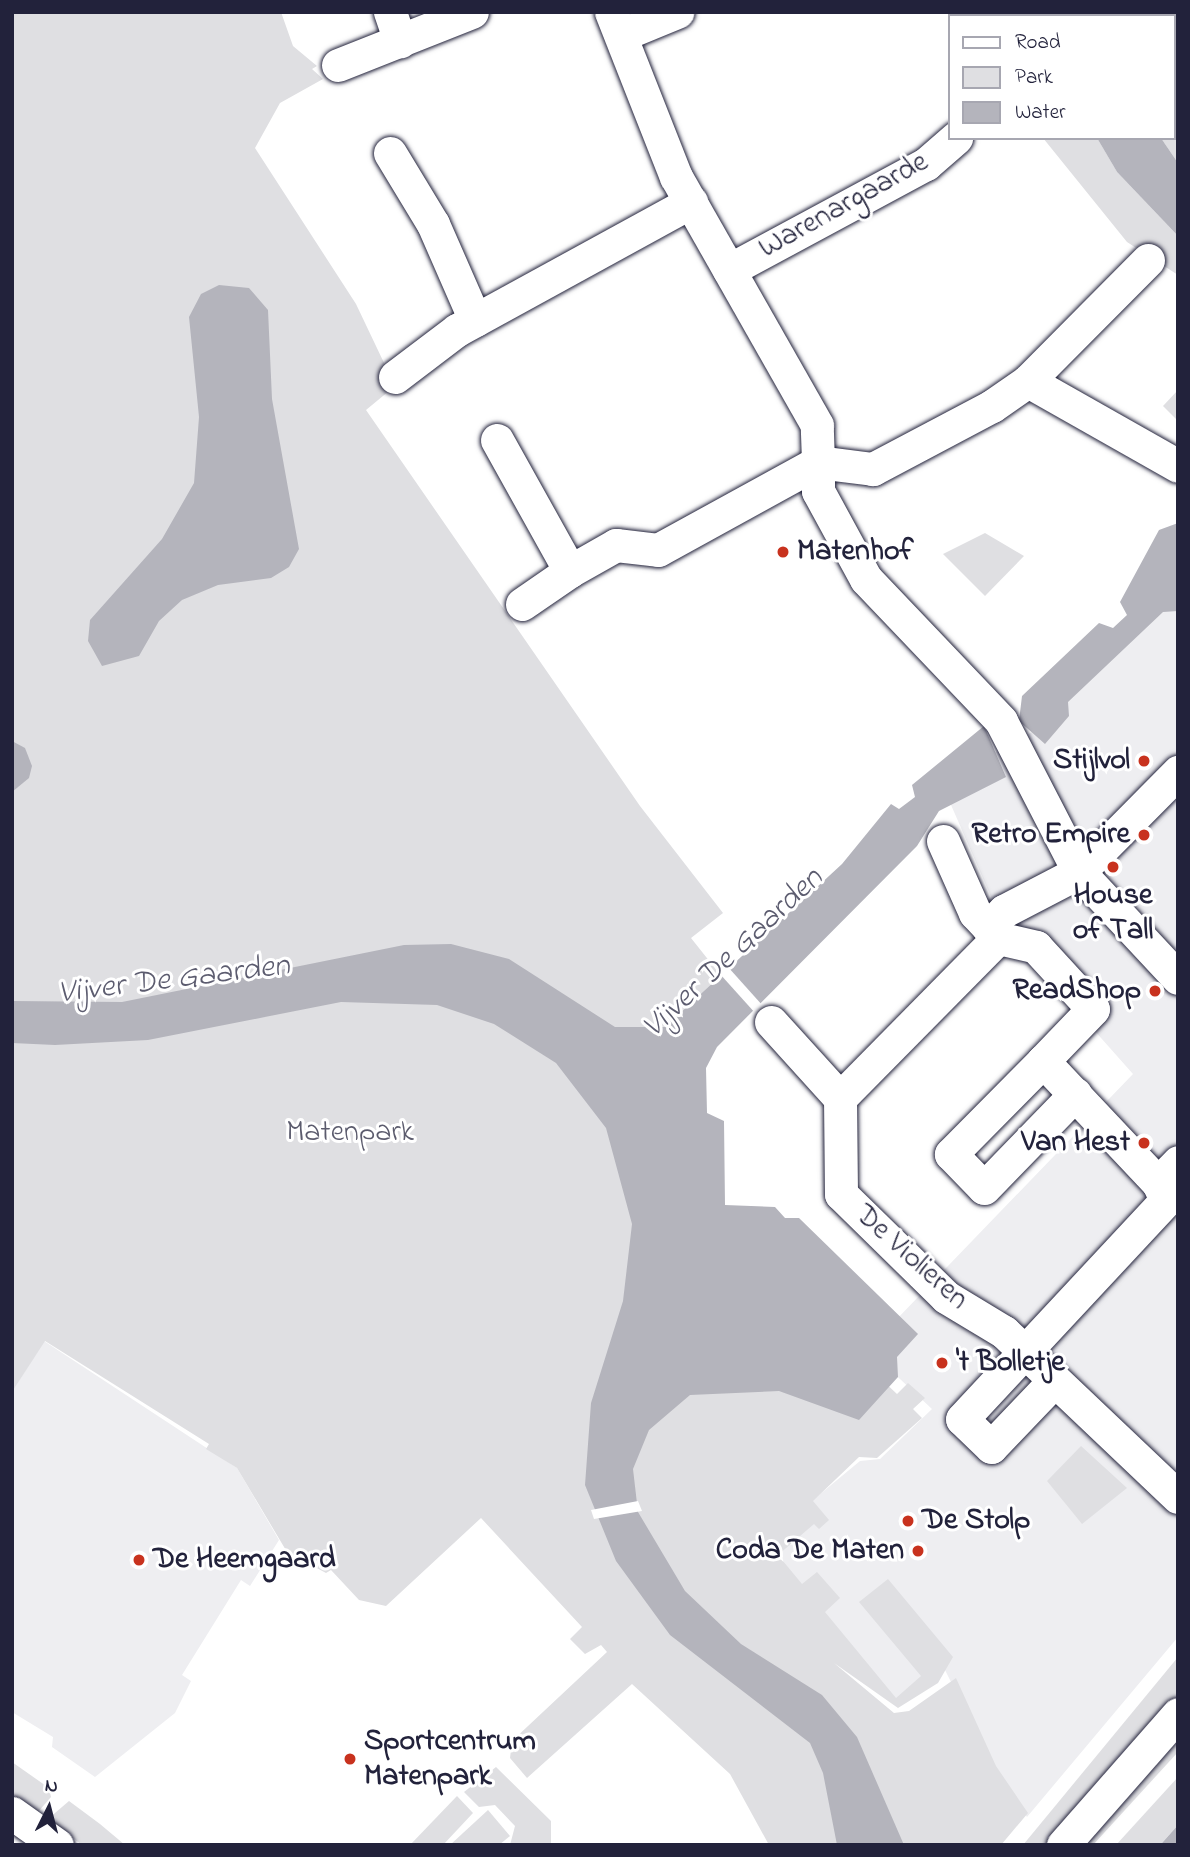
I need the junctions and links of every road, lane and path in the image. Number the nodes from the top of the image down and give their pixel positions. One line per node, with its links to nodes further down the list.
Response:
1 (472, 12): 4 (street)
2 (677, 12): 3 (street, Warenargaarde)
3 (616, 24): 8 (street, Warenargaarde)
4 (395, 27): 5 (street)
5 (338, 65)
6 (954, 140): 10 (street, Warenargaarde)
7 (390, 153): 11 (street)
8 (691, 202): 10 (street, Warenargaarde); 11 (street)
9 (1148, 260): 13 (street)
10 (729, 270): 15 (street, Warenargaarde)
11 (475, 320): 12 (street)
12 (395, 377)
13 (1028, 380): 15 (street); 16 (street)
14 (497, 440): 17 (street)
15 (818, 462): 17 (street); 21 (street, Warenargaarde)
16 (1178, 466)
17 (570, 571): 18 (street)
18 (522, 604)
19 (1178, 772): 21 (street)
20 (943, 841): 22 (street)
21 (1079, 872): 22 (street); 23 (street, Warenargaarde)
22 (993, 932): 25 (street); 27 (street)
23 (1178, 978)
24 (771, 1021): 27 (street)
25 (1043, 1061): 26 (street); 26 (street)
26 (1075, 1094): 28 (street)
27 (841, 1098): 29 (street, De Violieren)
28 (1169, 1172): 29 (street)
29 (1025, 1352): 30 (street, De Violieren); 30 (street)
30 (1054, 1381): 31 (street, De Violieren)
31 (1178, 1497)
32 (1178, 1714): 35 (street)
33 (12, 1813): 34 (street)
34 (57, 1845)
35 (1063, 1845)

